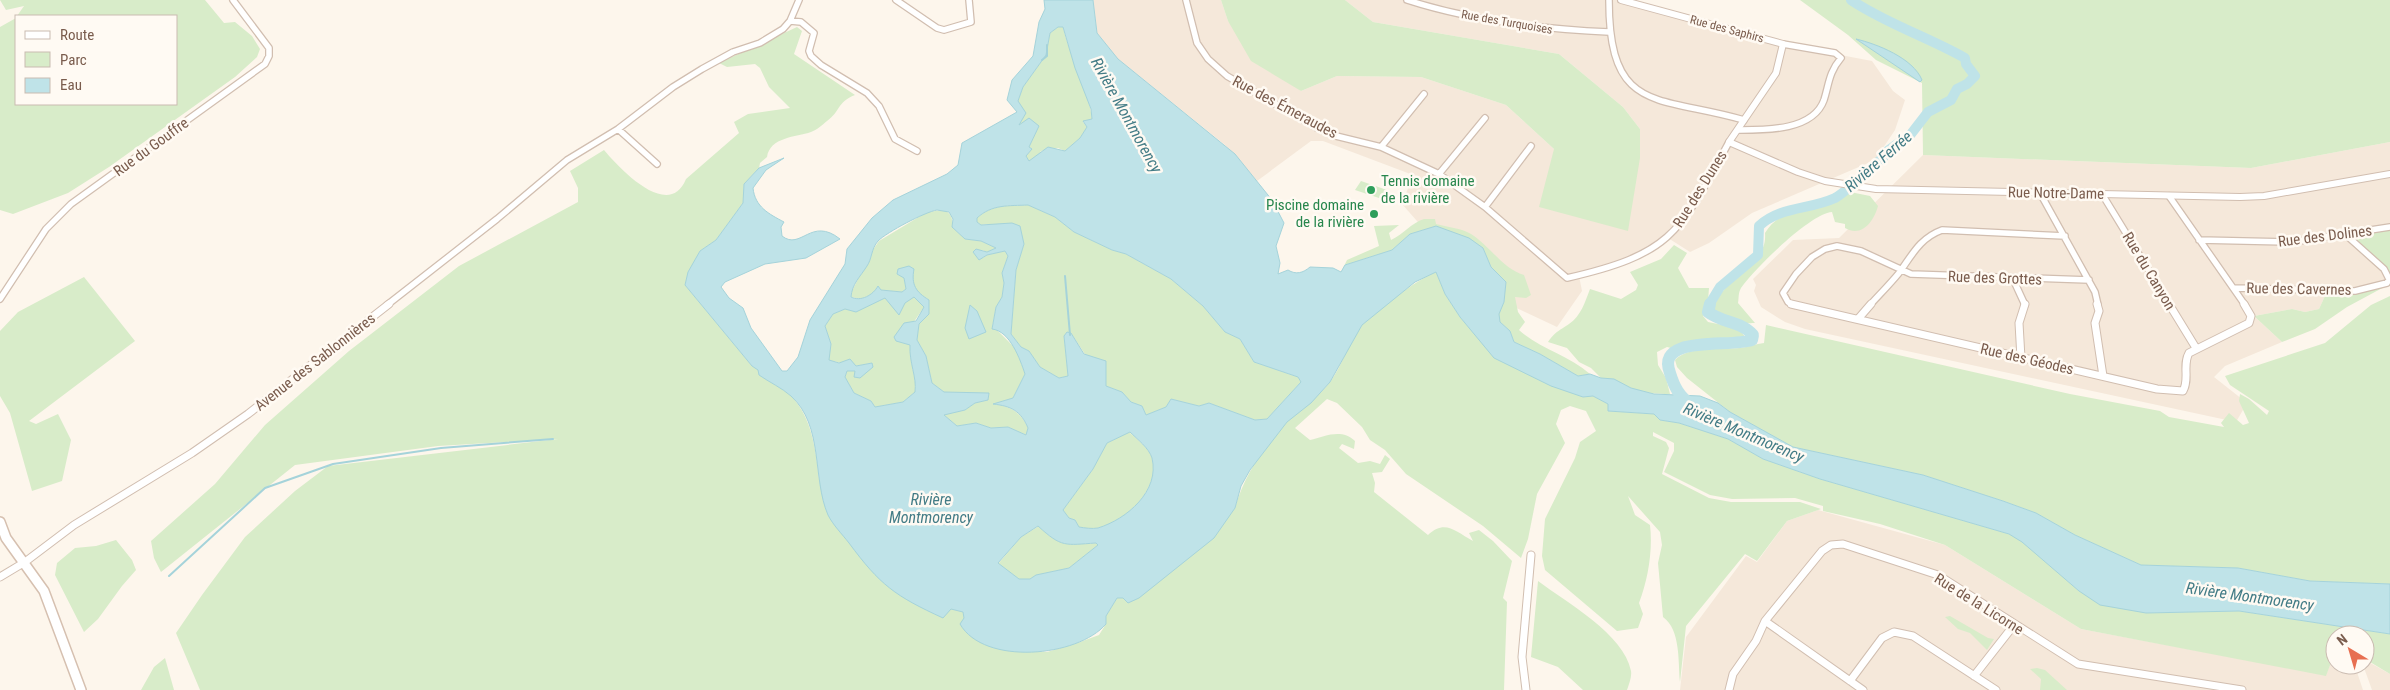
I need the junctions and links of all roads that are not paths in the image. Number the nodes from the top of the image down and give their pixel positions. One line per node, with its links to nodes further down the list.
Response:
1 (233, 0): 37 (street, Rue du Gouffre)
2 (799, 0): 9 (street, Avenue des Sablonnières)
3 (896, 0): 4 (street)
4 (969, 0)
5 (1186, 0): 19 (street, Rue des Émeraudes)
6 (1408, 0): 10 (street, Rue des Turquoises)
7 (1610, 0): 10 (street)
8 (1621, 0): 11 (street, Rue des Saphirs)
9 (790, 21): 15 (street, Avenue des Sablonnières); 20 (street)
10 (1609, 32): 14 (street)
11 (1783, 44): 14 (street, Rue des Dunes); 16 (street, Rue des Saphirs)
12 (1424, 94): 19 (street)
13 (1485, 118): 22 (street)
14 (1744, 120): 16 (street, Rue des Dunes)
15 (618, 129): 21 (street); 44 (street, Avenue des Sablonnières)
16 (1738, 130): 17 (street, Rue des Dunes)
17 (1729, 142): 24 (street, Rue Notre-Dame); 33 (street, Rue des Dunes)
18 (1532, 146): 27 (street)
19 (1382, 147): 22 (street, Rue des Émeraudes)
20 (917, 151)
21 (657, 164)
22 (1439, 174): 27 (street, Rue des Émeraudes)
23 (2390, 174): 26 (street, Rue Notre-Dame)
24 (2040, 193): 25 (street, Rue Notre-Dame); 30 (street)
25 (2102, 194): 26 (street, Rue Notre-Dame); 39 (street, Rue du Canyon)
26 (2169, 196): 31 (street)
27 (1485, 207): 33 (street, Rue des Émeraudes)
28 (2390, 227): 29 (street, Rue des Dolines)
29 (2346, 235): 31 (street, Rue des Dolines); 36 (street, Rue des Cavernes)
30 (2065, 236): 32 (street); 35 (street)
31 (2199, 240): 36 (street)
32 (1900, 272): 34 (street, Rue des Grottes); 38 (street); 38 (street, Rue des Grottes)
33 (1567, 278)
34 (2013, 279): 35 (street, Rue des Grottes); 40 (street)
35 (2089, 280): 41 (street)
36 (2234, 288): 39 (street)
37 (0, 299)
38 (1858, 319): 40 (street, Rue des Géodes)
39 (2196, 348): 41 (street, Rue des Géodes)
40 (2021, 358): 41 (street, Rue des Géodes)
41 (2103, 376)
42 (0, 522): 44 (main road)
43 (1531, 555): 51 (street)
44 (25, 562): 45 (street, Avenue des Sablonnières); 50 (main road)
45 (0, 577)
46 (1766, 621): 47 (street, Rue de la Licorne); 49 (street); 52 (street, Rue de la Licorne)
47 (2014, 625): 48 (street); 55 (street, Rue de la Licorne)
48 (1974, 676): 49 (street); 54 (street)
49 (1850, 681): 53 (street)
50 (81, 690)
51 (1526, 690)
52 (1729, 690)
53 (1863, 690)
54 (1996, 690)
55 (2242, 690)

